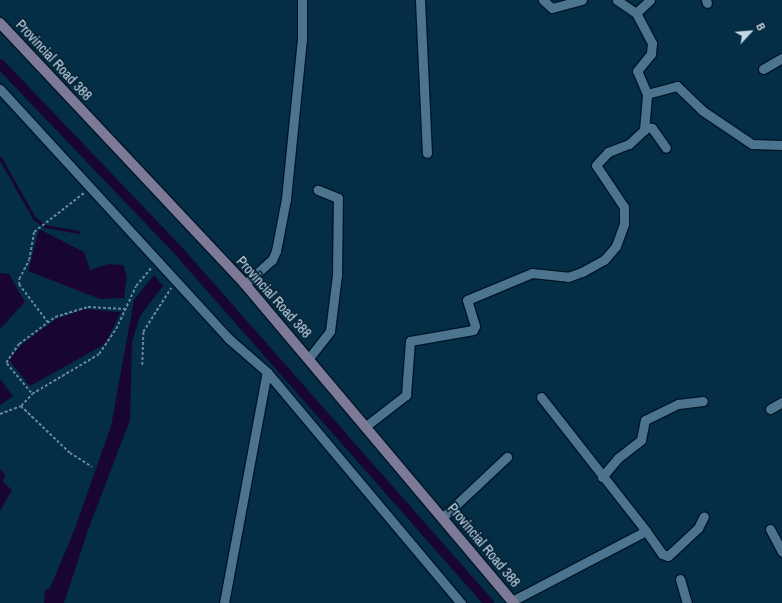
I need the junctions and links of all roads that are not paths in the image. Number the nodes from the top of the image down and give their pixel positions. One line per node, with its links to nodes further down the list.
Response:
1 (302, 0): 18 (street)
2 (420, 0): 16 (street)
3 (543, 0): 4 (street)
4 (582, 0)
5 (617, 0): 7 (street)
6 (650, 0): 7 (street)
7 (636, 13): 12 (street)
8 (0, 23): 18 (main road, Provincial Road 388)
9 (782, 58): 10 (street)
10 (763, 69)
11 (0, 89): 20 (street)
12 (646, 94): 13 (street); 14 (street)
13 (645, 127): 15 (street); 25 (street)
14 (782, 145)
15 (666, 148)
16 (427, 153)
17 (318, 190): 19 (street)
18 (245, 284): 19 (main road, Provincial Road 388)
19 (309, 358): 25 (main road, Provincial Road 388)
20 (267, 372): 35 (street); 36 (street)
21 (540, 396): 27 (street)
22 (703, 401): 27 (street)
23 (782, 402): 24 (street)
24 (770, 409)
25 (366, 426): 29 (main road, Provincial Road 388)
26 (507, 457): 29 (street)
27 (602, 478): 31 (street)
28 (704, 516): 31 (street)
29 (443, 517): 34 (main road, Provincial Road 388)
30 (770, 529): 32 (street)
31 (646, 531): 34 (street)
32 (782, 552)
33 (680, 579): 37 (street)
34 (513, 602)
35 (224, 603)
36 (461, 603)
37 (687, 603)

